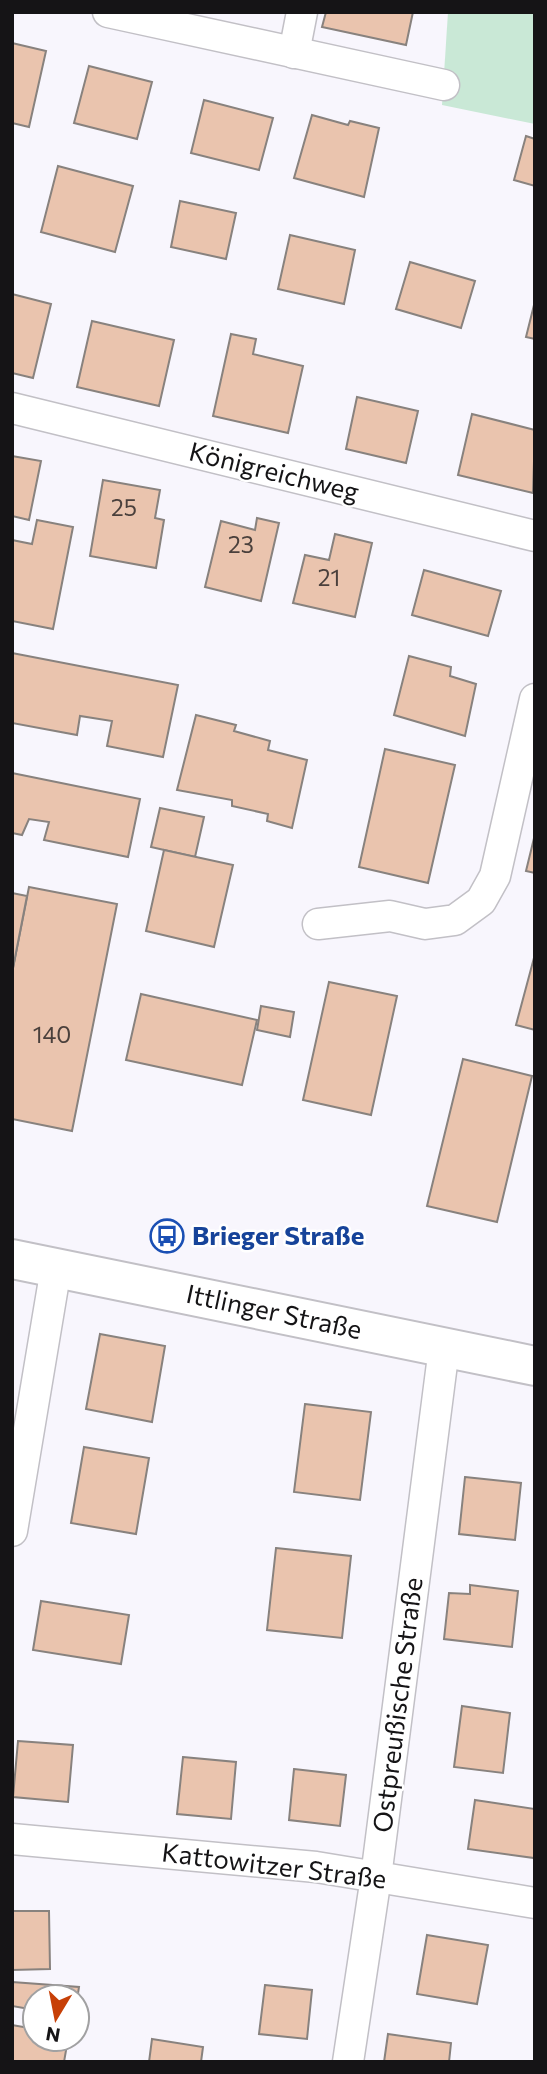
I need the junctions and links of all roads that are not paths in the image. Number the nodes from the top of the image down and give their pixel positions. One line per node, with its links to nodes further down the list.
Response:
1 (302, 12): 3 (street)
2 (118, 13): 3 (street)
3 (294, 52): 4 (street)
4 (444, 85)
5 (12, 408): 6 (street, Königreichweg)
6 (535, 536)
7 (535, 699): 8 (street)
8 (318, 924)
9 (12, 1259): 10 (street, Ittlinger Straße)
10 (55, 1268): 11 (street, Ittlinger Straße); 13 (street)
11 (444, 1348): 12 (street, Ittlinger Straße); 15 (street, Ostpreußische Straße)
12 (535, 1366)
13 (12, 1531)
14 (12, 1839): 15 (street, Kattowitzer Straße)
15 (376, 1877): 16 (street, Kattowitzer Straße); 17 (street, Ostpreußische Straße)
16 (535, 1903)
17 (348, 2062)

